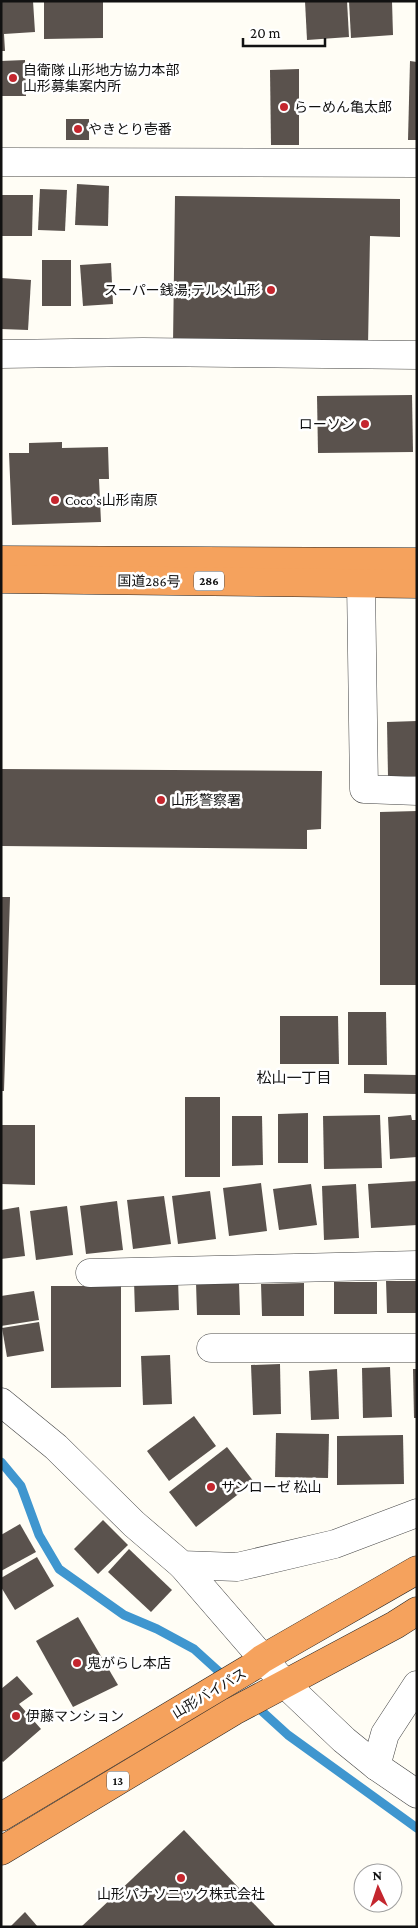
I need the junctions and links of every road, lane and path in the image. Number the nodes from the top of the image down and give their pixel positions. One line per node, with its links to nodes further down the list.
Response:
1 (1, 162): 2 (street)
2 (417, 163)
3 (1, 354): 4 (street)
4 (417, 355)
5 (1, 560): 6 (highway, 国道286号 / 286)
6 (417, 562)
7 (1, 579): 8 (highway, 国道286号 / 286)
8 (361, 583): 9 (highway, 国道286号 / 286); 10 (street)
9 (417, 584)
10 (417, 791)
11 (417, 1265): 12 (street)
12 (90, 1273)
13 (211, 1348): 14 (street)
14 (417, 1348)
15 (1, 1402): 17 (street)
16 (417, 1513): 17 (street)
17 (182, 1565): 20 (street)
18 (417, 1570): 20 (highway, 山形バイパス / 13)
19 (417, 1611): 22 (highway, 山形バイパス / 13)
20 (257, 1663): 22 (street); 25 (highway, 山形バイパス / 13)
21 (417, 1686): 23 (street)
22 (274, 1690): 23 (street); 26 (highway, 山形バイパス / 13)
23 (376, 1766): 24 (street)
24 (417, 1794)
25 (1, 1817)
26 (1, 1851)

